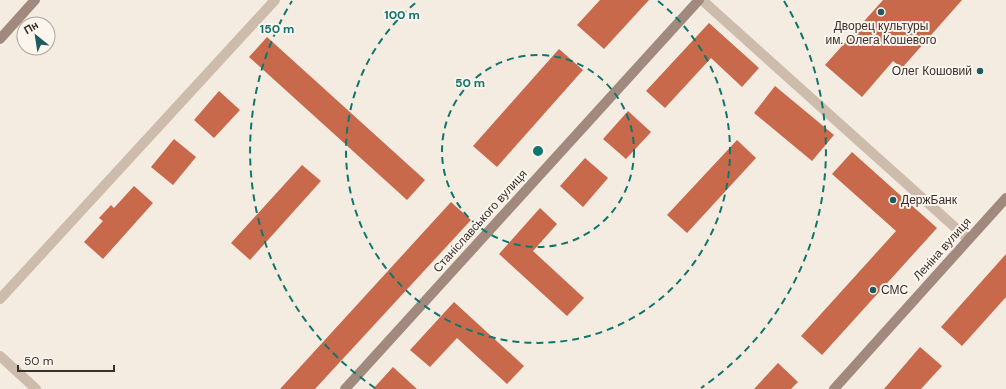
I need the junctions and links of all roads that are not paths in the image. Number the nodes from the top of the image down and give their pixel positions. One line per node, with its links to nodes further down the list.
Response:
1 (35, 0): 4 (street)
2 (275, 0): 7 (street)
3 (700, 0): 6 (street); 10 (street, Станіславського вулиця)
4 (0, 39)
5 (1006, 198): 6 (street, Леніна вулиця)
6 (968, 239): 11 (street, Леніна вулиця)
7 (0, 299)
8 (0, 356): 9 (street)
9 (36, 389)
10 (345, 389)
11 (834, 389)

